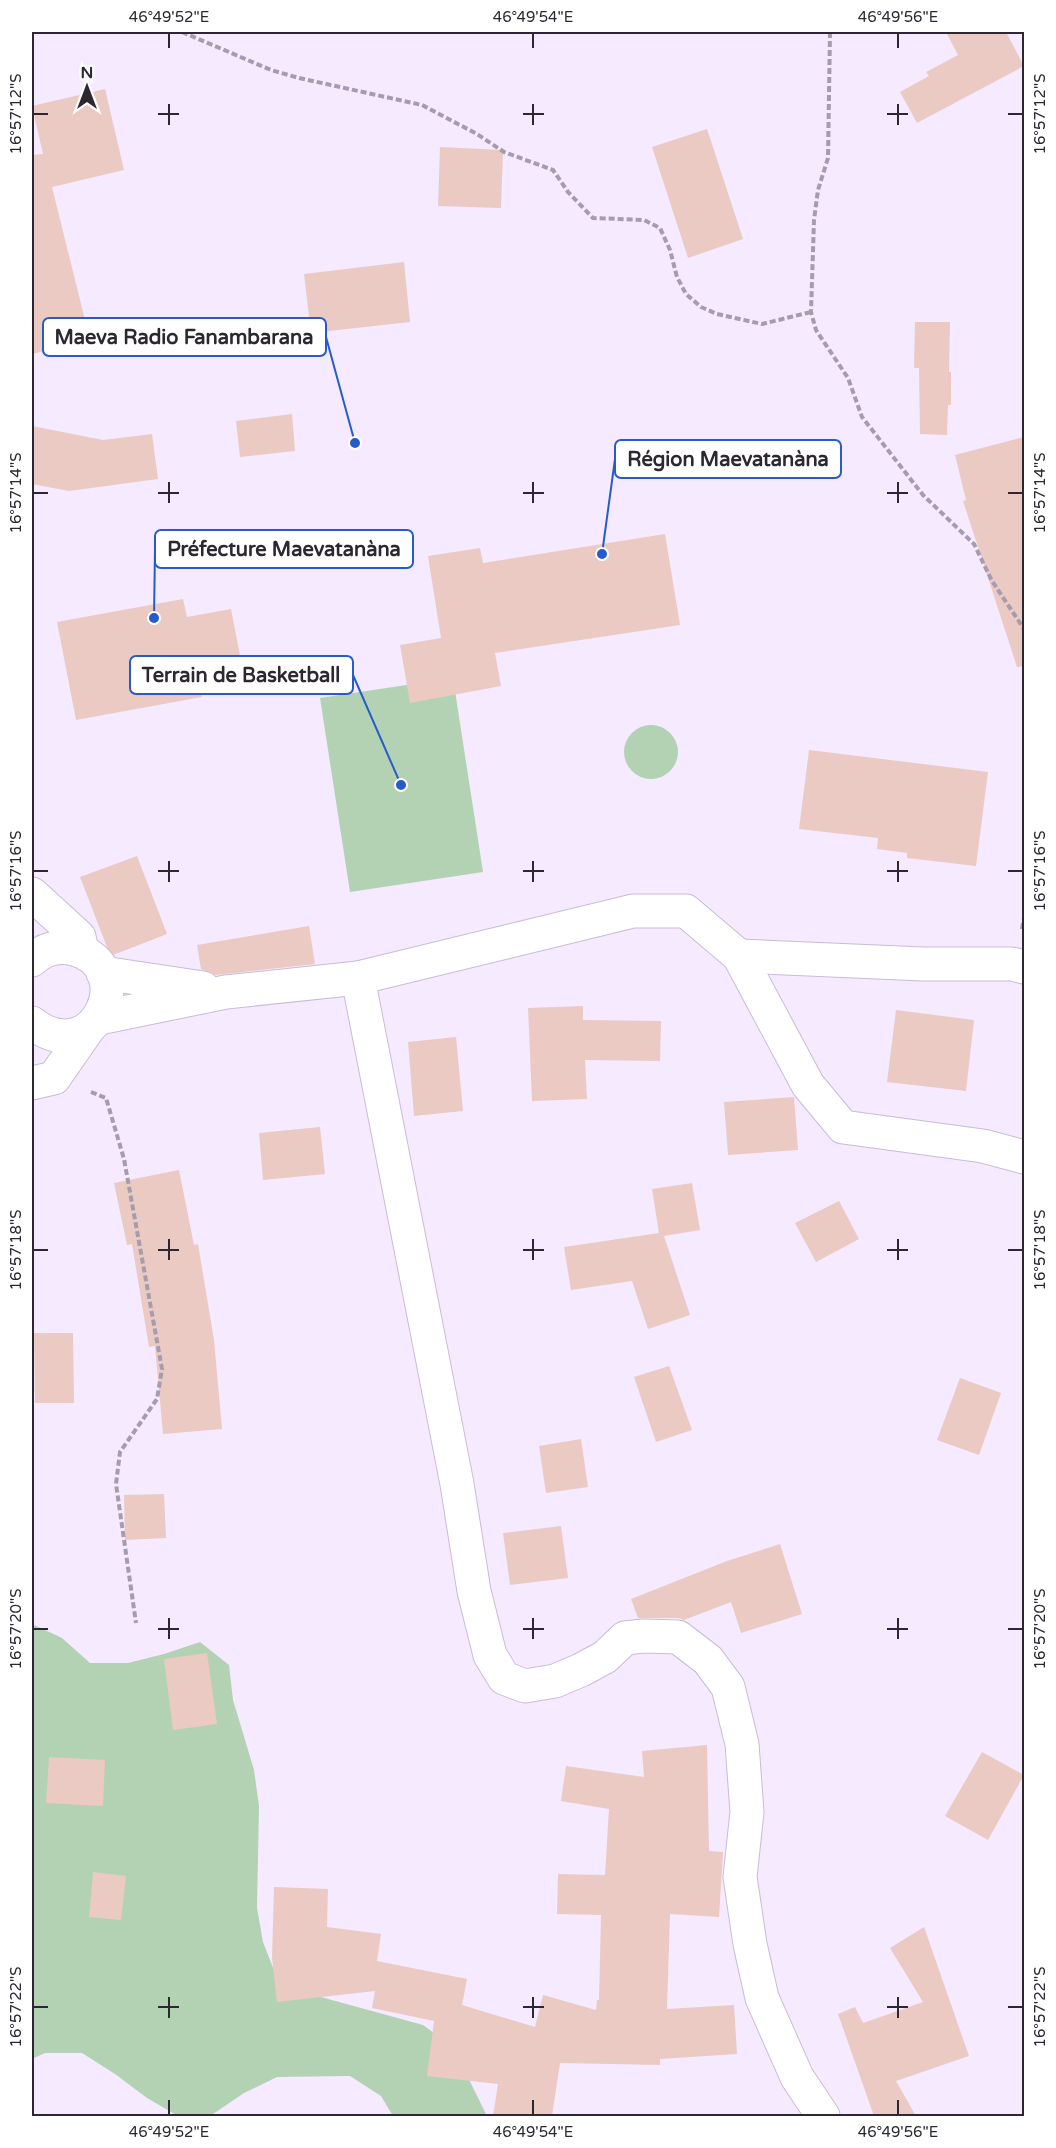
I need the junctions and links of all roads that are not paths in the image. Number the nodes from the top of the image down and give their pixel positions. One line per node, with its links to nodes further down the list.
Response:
1 (32, 894): 4 (street)
2 (739, 956): 5 (street); 6 (street); 11 (street)
3 (32, 960): 4 (street)
4 (93, 962): 7 (street); 9 (street)
5 (1024, 967)
6 (358, 978): 7 (street); 12 (street)
7 (226, 992): 9 (street)
8 (32, 1023): 9 (street)
9 (93, 1023): 10 (street)
10 (43, 1080)
11 (1024, 1157)
12 (823, 2116)

